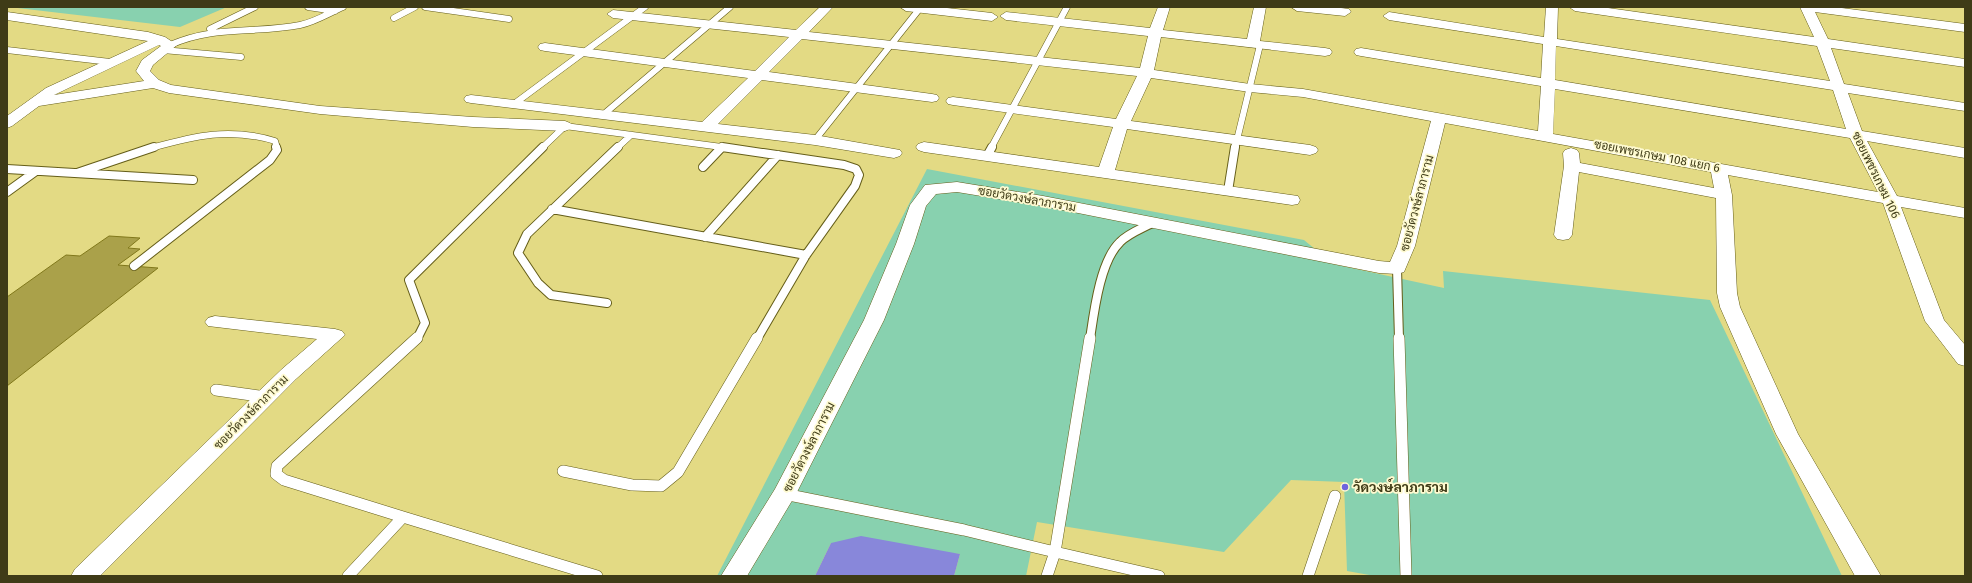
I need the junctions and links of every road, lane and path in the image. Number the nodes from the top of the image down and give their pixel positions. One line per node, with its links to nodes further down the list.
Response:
1 (255, 7): 32 (lane)
2 (308, 7): 18 (lane)
3 (343, 7): 18 (lane)
4 (415, 7): 26 (lane)
5 (425, 7): 27 (lane)
6 (645, 7): 22 (lane)
7 (730, 7): 29 (lane)
8 (827, 7): 33 (street)
9 (906, 7): 17 (street)
10 (1067, 7): 28 (lane)
11 (1164, 7): 31 (street)
12 (1260, 7): 36 (street)
13 (1297, 7): 19 (street)
14 (1552, 7): 35 (street)
15 (1575, 7): 34 (street)
16 (1807, 7): 30 (street); 34 (street, ซอยเพชรเกษม 106)
17 (921, 8): 23 (street); 38 (lane)
18 (335, 11): 32 (lane)
19 (1345, 12)
20 (613, 14): 22 (street, ซอยเพชรเกษม 108 แยก 6)
21 (7, 16): 37 (street)
22 (633, 16): 29 (street, ซอยเพชรเกษม 108 แยก 6); 41 (lane)
23 (992, 16)
24 (1006, 16): 28 (street)
25 (1389, 16): 35 (street)
26 (394, 18)
27 (509, 19)
28 (1059, 22): 31 (street); 46 (lane)
29 (708, 25): 33 (street, ซอยเพชรเกษม 108 แยก 6); 47 (lane)
30 (1965, 28)
31 (1155, 33): 36 (street); 49 (street)
32 (201, 34): 37 (lane)
33 (798, 35): 38 (street, ซอยเพชรเกษม 108 แยก 6); 50 (street)
34 (1822, 41): 48 (street); 53 (street, ซอยเพชรเกษม 106)
35 (1550, 42): 52 (street); 53 (street)
36 (1256, 44): 42 (street); 55 (lane)
37 (164, 45): 44 (lane); 45 (street); 51 (street)
38 (892, 46): 46 (street, ซอยเพชรเกษม 108 แยก 6); 54 (lane)
39 (545, 47): 41 (street)
40 (7, 50): 45 (lane)
41 (584, 52): 47 (street); 60 (lane)
42 (1325, 52)
43 (1361, 52): 52 (street)
44 (241, 57)
45 (110, 62): 59 (street)
46 (1039, 62): 49 (street, ซอยเพชรเกษม 108 แยก 6); 62 (lane)
47 (665, 63): 50 (street); 63 (lane)
48 (1965, 63)
49 (1146, 73): 55 (street, ซอยเพชรเกษม 108 แยก 6); 66 (street)
50 (759, 75): 54 (street); 68 (street)
51 (155, 83): 59 (street); 67 (street)
52 (1548, 83): 70 (street); 71 (street)
53 (1838, 87): 61 (street); 70 (street, ซอยเพชรเกษม 106)
54 (856, 88): 56 (street); 73 (lane)
55 (1250, 88): 64 (street, ซอยเพชรเกษม 108 แยก 6); 72 (lane)
56 (932, 98)
57 (471, 99): 60 (street)
58 (953, 101): 62 (street)
59 (33, 104): 65 (street)
60 (514, 104): 63 (street)
61 (1965, 107)
62 (1013, 108): 66 (street); 81 (lane)
63 (604, 114): 68 (street)
64 (1439, 117): 71 (street, ซอยเพชรเกษม 108 แยก 6); 102 (street, ซอยวัดวงษ์ลาภาราม)
65 (7, 123)
66 (1122, 123): 72 (street); 88 (street)
67 (565, 126): 69 (lane); 111 (lane)
68 (707, 126): 73 (street)
69 (631, 135): 76 (lane); 95 (lane)
70 (1856, 135): 79 (street); 93 (street, ซอยเพชรเกษม 106)
71 (1545, 136): 74 (street, ซอยเพชรเกษม 108 แยก 6)
72 (1236, 139): 77 (street); 90 (lane)
73 (815, 140): 78 (street)
74 (1570, 140): 82 (street); 84 (street, ซอยเพชรเกษม 108 แยก 6)
75 (924, 147): 81 (street)
76 (722, 148): 80 (lane); 83 (lane)
77 (1310, 150)
78 (894, 153)
79 (1965, 153)
80 (778, 155): 99 (lane); 100 (lane)
81 (987, 156): 88 (street)
82 (1572, 166): 92 (street); 98 (street)
83 (703, 167)
84 (1718, 168): 92 (street); 93 (street, ซอยเพชรเกษม 108 แยก 6)
85 (7, 169): 86 (lane)
86 (36, 171): 87 (lane); 91 (lane)
87 (77, 173): 89 (lane); 101 (lane)
88 (1106, 174): 90 (street)
89 (193, 180)
90 (1228, 191): 94 (street)
91 (7, 192)
92 (1724, 195): 121 (street)
93 (1890, 199): 96 (street, ซอยเพชรเกษม 108 แยก 6); 105 (street, ซอยเพชรเกษม 106)
94 (1292, 200)
95 (552, 210): 99 (lane); 103 (lane)
96 (1965, 213)
97 (1152, 223): 102 (street, ซอยวัดวงษ์ลาภาราม); 109 (street, ซอยวัดวงษ์ลาภาราม); 112 (lane)
98 (1563, 235)
99 (705, 237): 100 (lane)
100 (806, 255): 108 (lane)
101 (134, 266)
102 (1397, 268): 120 (lane)
103 (607, 303)
104 (215, 322): 107 (street, ซอยวัดวงษ์ลาภาราม)
105 (1965, 359)
106 (216, 390): 107 (lane)
107 (266, 397): 113 (street, ซอยวัดวงษ์ลาภาราม)
108 (563, 471)
109 (784, 494): 112 (lane); 116 (street, ซอยวัดวงษ์ลาภาราม)
110 (1335, 496): 119 (lane)
111 (404, 517): 114 (lane); 115 (lane)
112 (1054, 552): 117 (lane); 118 (lane)
113 (84, 576)
114 (348, 576)
115 (597, 576)
116 (734, 576)
117 (1048, 576)
118 (1159, 576)
119 (1308, 576)
120 (1406, 576)
121 (1868, 576)

